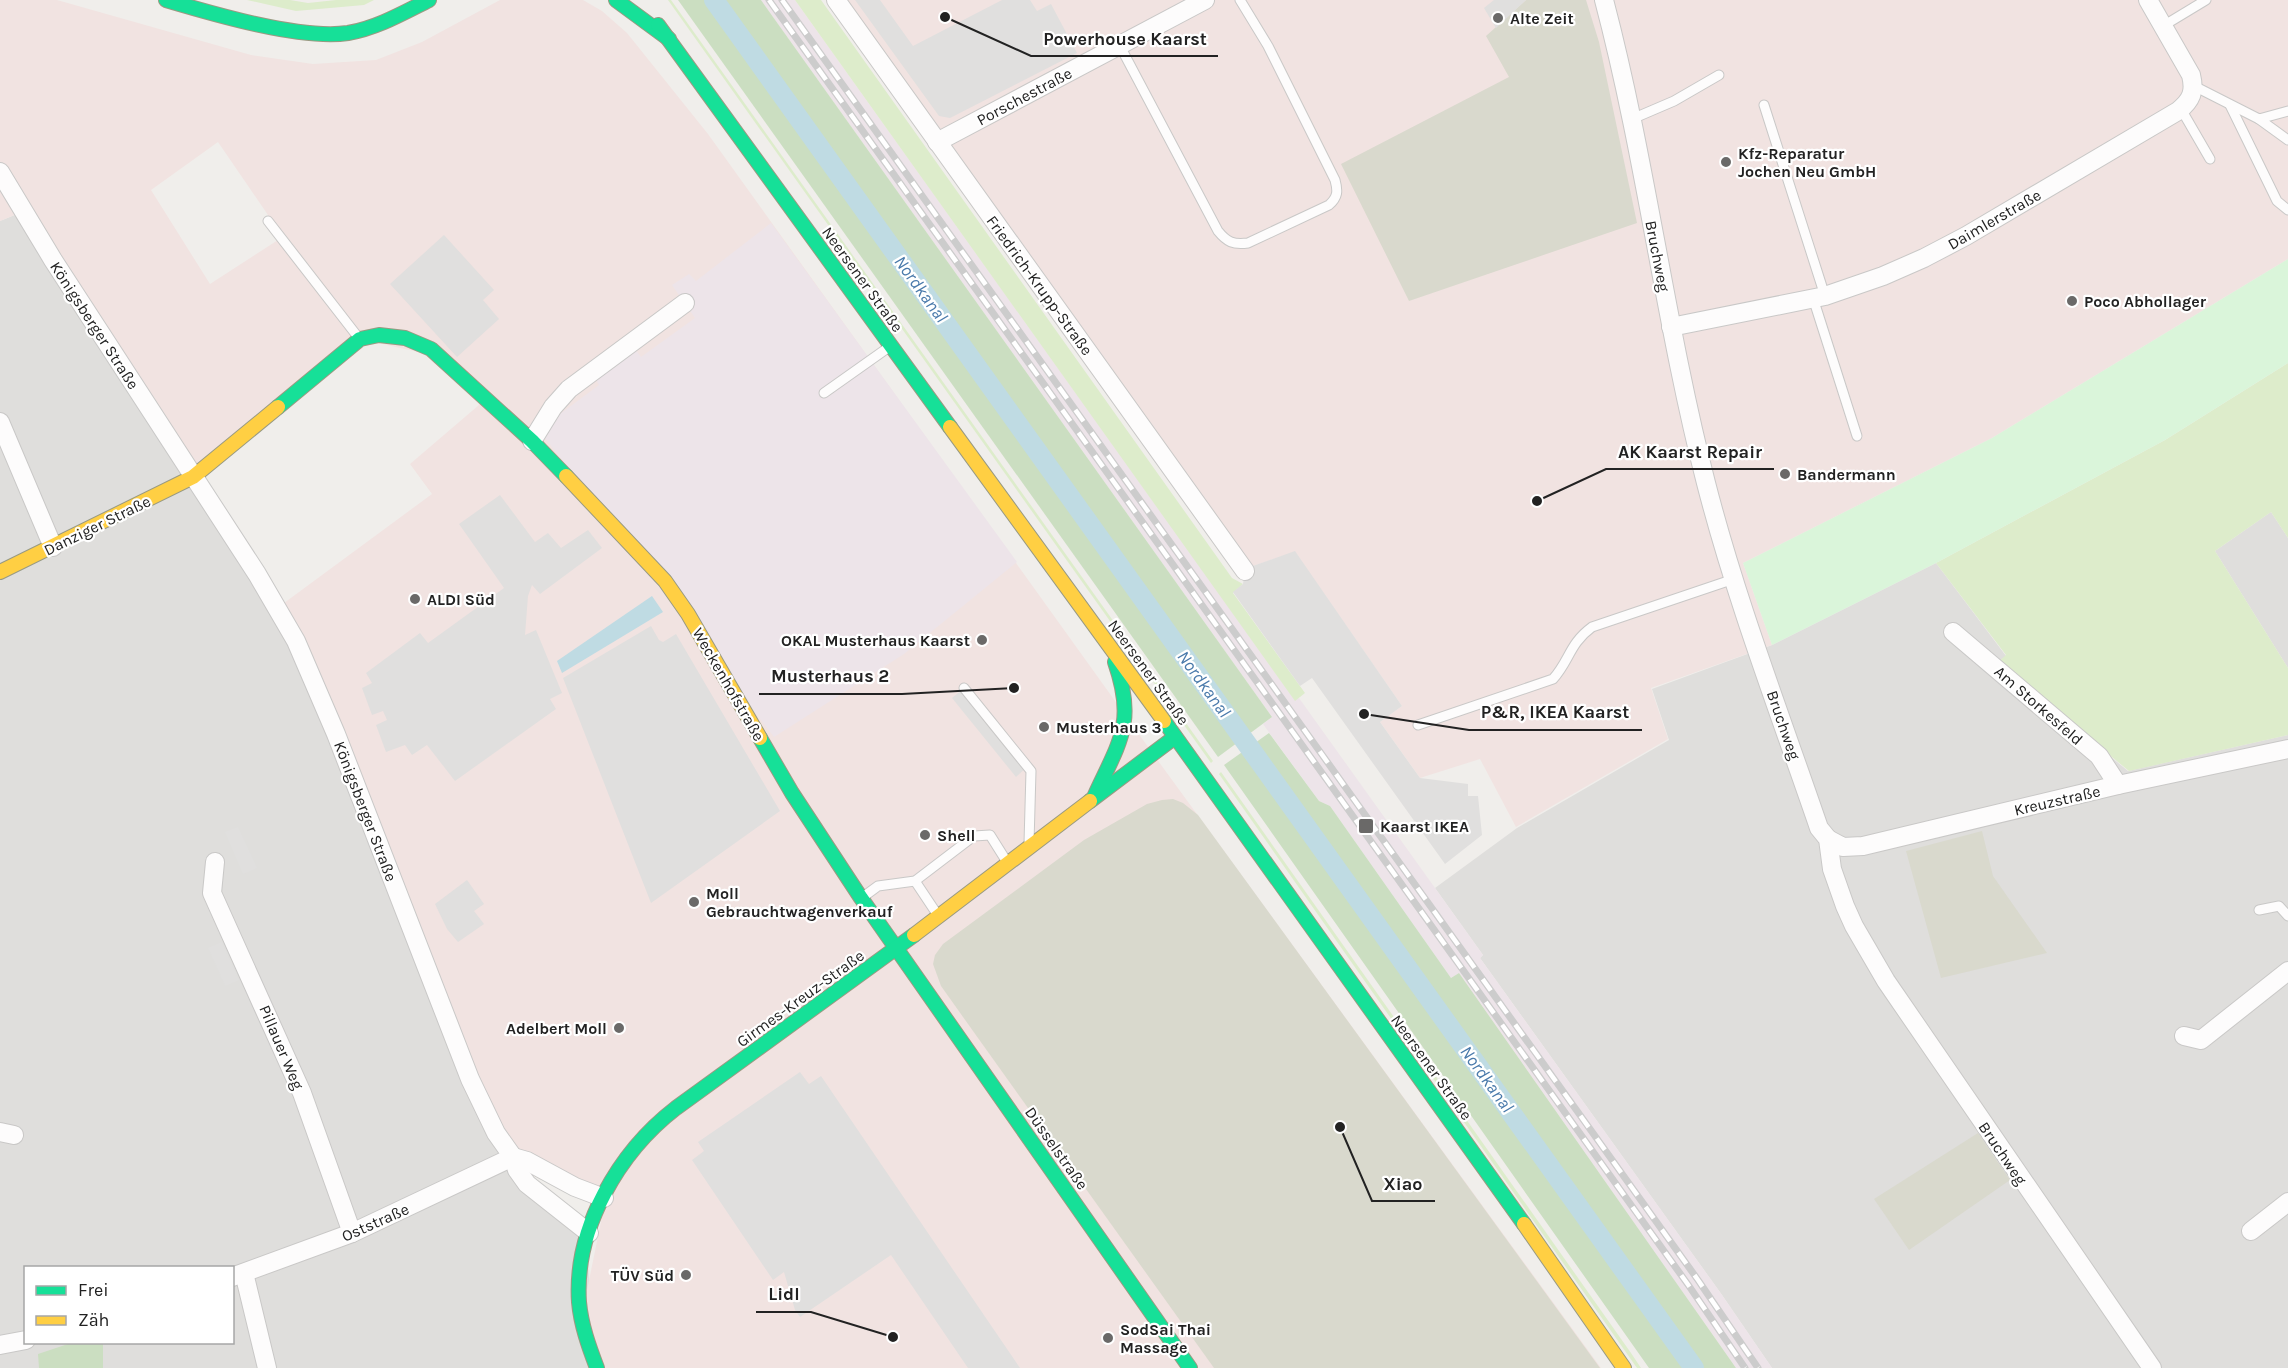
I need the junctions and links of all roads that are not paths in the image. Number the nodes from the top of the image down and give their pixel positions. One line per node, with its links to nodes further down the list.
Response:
1 (166, 0): 10 (main road)
2 (616, 0): 12 (main road)
3 (641, 0): 12 (main road, Neersener Straße)
4 (836, 0): 23 (street, Friedrich-Krupp-Straße)
5 (1205, 0): 13 (street, Porschestraße)
6 (1240, 0): 13 (lane)
7 (1604, 0): 21 (street, Bruchweg)
8 (2148, 0): 11 (street)
9 (2206, 0): 11 (lane)
10 (426, 1)
11 (2163, 26): 15 (street)
12 (669, 39): 32 (main road, Neersener Straße)
13 (1120, 46): 23 (street, Porschestraße)
14 (1719, 75): 21 (lane)
15 (2194, 86): 17 (lane); 18 (street, Daimlerstraße)
16 (1764, 105): 28 (lane)
17 (2230, 105): 20 (lane); 26 (lane)
18 (2181, 109): 24 (lane); 28 (street, Daimlerstraße)
19 (2288, 111): 20 (lane)
20 (2259, 119): 22 (lane)
21 (1632, 120): 30 (street, Bruchweg)
22 (2288, 140)
23 (937, 142): 39 (street, Friedrich-Krupp-Straße)
24 (2210, 159)
25 (0, 172): 37 (street, Königsberger Straße)
26 (2288, 210)
27 (268, 220): 31 (lane)
28 (1819, 297): 30 (street, Daimlerstraße); 35 (lane)
29 (685, 303): 36 (street)
30 (1671, 327): 41 (street, Bruchweg)
31 (360, 339): 36 (main road, Weckenhofstraße); 37 (main road)
32 (891, 345): 33 (lane); 43 (main road, Neersener Straße)
33 (824, 393)
34 (0, 423): 38 (street)
35 (1857, 436)
36 (532, 441): 55 (main road, Weckenhofstraße)
37 (193, 477): 38 (main road, Danziger Straße); 62 (street, Königsberger Straße)
38 (53, 547): 40 (main road, Danziger Straße)
39 (1245, 571)
40 (0, 572)
41 (1734, 579): 45 (lane); 50 (street, Bruchweg)
42 (1953, 632): 48 (street, Am Storkesfeld)
43 (1111, 648): 46 (main road, Neersener Straße); 49 (main road)
44 (964, 688): 51 (lane)
45 (1418, 725)
46 (1175, 737): 49 (main road, Girmes-Kreuz-Straße); 74 (main road, Neersener Straße)
47 (2288, 749): 48 (street, Kreuzstraße)
48 (2118, 785): 50 (street, Kreuzstraße)
49 (1093, 799): 51 (main road, Girmes-Kreuz-Straße)
50 (1828, 839): 75 (street, Bruchweg)
51 (1029, 848): 53 (main road, Girmes-Kreuz-Straße)
52 (216, 862): 66 (street, Pillauer Weg)
53 (1008, 864): 54 (lane); 57 (main road, Girmes-Kreuz-Straße)
54 (915, 881): 55 (lane); 57 (lane)
55 (861, 898): 59 (main road, Weckenhofstraße)
56 (2259, 910): 58 (lane)
57 (939, 916): 59 (main road, Girmes-Kreuz-Straße)
58 (2288, 916)
59 (896, 949): 63 (main road, Girmes-Kreuz-Straße); 73 (main road, Düsselstraße)
60 (2288, 971): 61 (street)
61 (2184, 1036)
62 (513, 1157): 63 (street); 66 (street, Oststraße); 67 (street, Königsberger Straße)
63 (604, 1198): 67 (main road, Girmes-Kreuz-Straße)
64 (2288, 1202): 65 (street)
65 (2251, 1231)
66 (352, 1233): 68 (street, Oststraße)
67 (589, 1233): 72 (main road, Girmes-Kreuz-Straße)
68 (238, 1275): 71 (street)
69 (24, 1340): 70 (street)
70 (0, 1345)
71 (267, 1368)
72 (597, 1368)
73 (1190, 1368)
74 (1624, 1368)
75 (2152, 1368)

